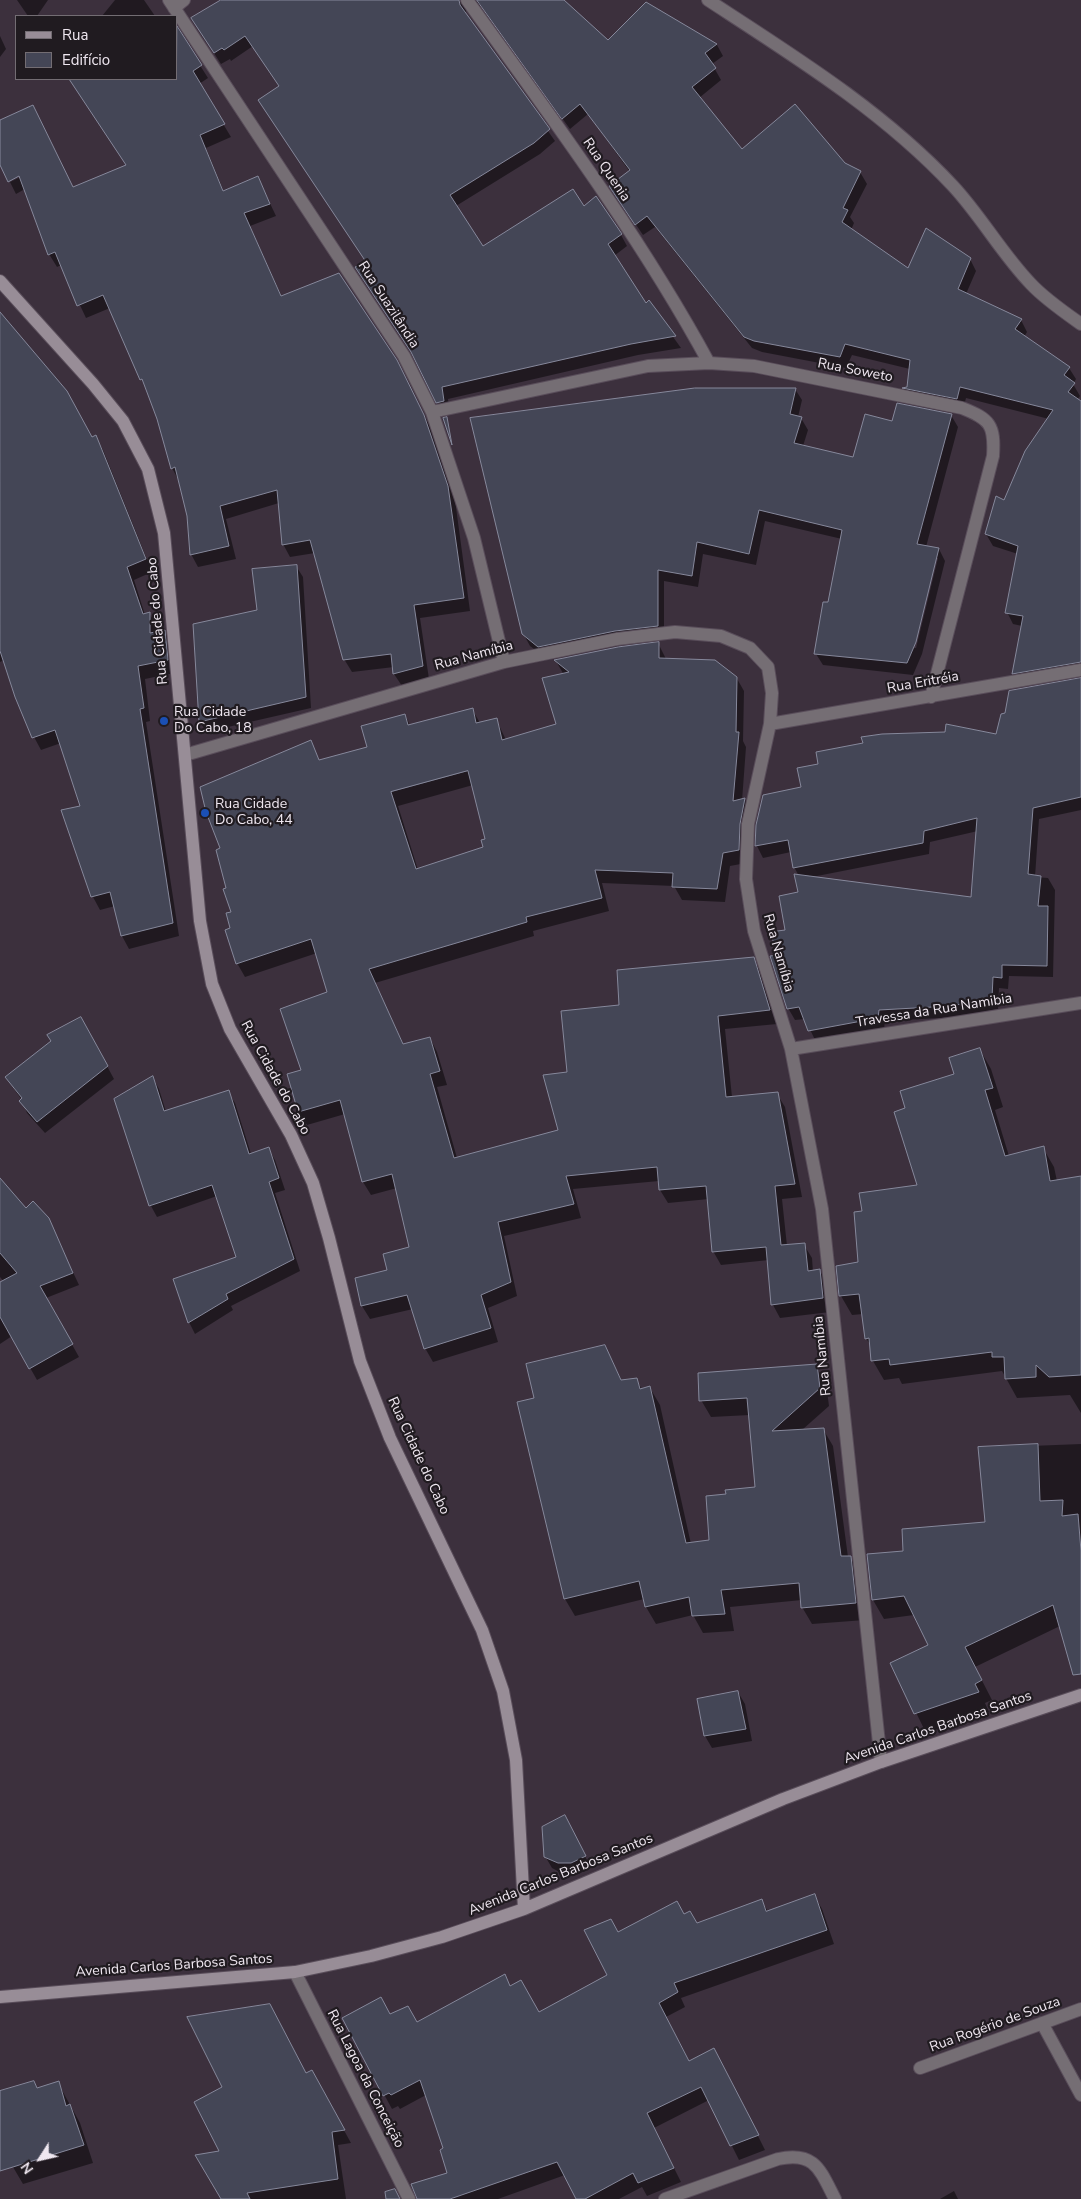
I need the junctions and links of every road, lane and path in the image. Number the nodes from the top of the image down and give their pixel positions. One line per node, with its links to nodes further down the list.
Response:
1 (468, 0): 6 (street, Rua Quenia)
2 (708, 0): 5 (street)
3 (176, 3): 7 (street, Rua Suazilândia)
4 (0, 281): 12 (street, Rua Cidade do Cabo)
5 (1081, 324)
6 (709, 364): 7 (street, Rua Soweto); 10 (street, Rua Soweto)
7 (432, 412): 8 (street, Rua Suazilândia)
8 (504, 662): 11 (street, Rua Namíbia); 12 (street, Rua Namíbia)
9 (1081, 670): 10 (street, Rua Eritréia)
10 (930, 697): 11 (street, Rua Eritréia)
11 (770, 724): 14 (street, Rua Namíbia)
12 (185, 755): 17 (street, Rua Cidade do Cabo)
13 (1081, 1003): 14 (street, Travessa da Rua Namibia)
14 (791, 1049): 16 (street, Rua Namíbia)
15 (1081, 1695): 16 (street, Avenida Carlos Barbosa Santos)
16 (881, 1762): 17 (street, Avenida Carlos Barbosa Santos)
17 (524, 1909): 18 (street, Avenida Carlos Barbosa Santos)
18 (295, 1972): 19 (street, Avenida Carlos Barbosa Santos); 24 (street, Rua Lagoa da Conceição)
19 (0, 1997)
20 (1081, 2009): 21 (street, Rua Rogério de Souza)
21 (1042, 2023): 22 (street, Rua Rogério de Souza); 23 (street)
22 (920, 2068)
23 (1081, 2095)
24 (409, 2199)
25 (665, 2199): 26 (street)
26 (835, 2199)

